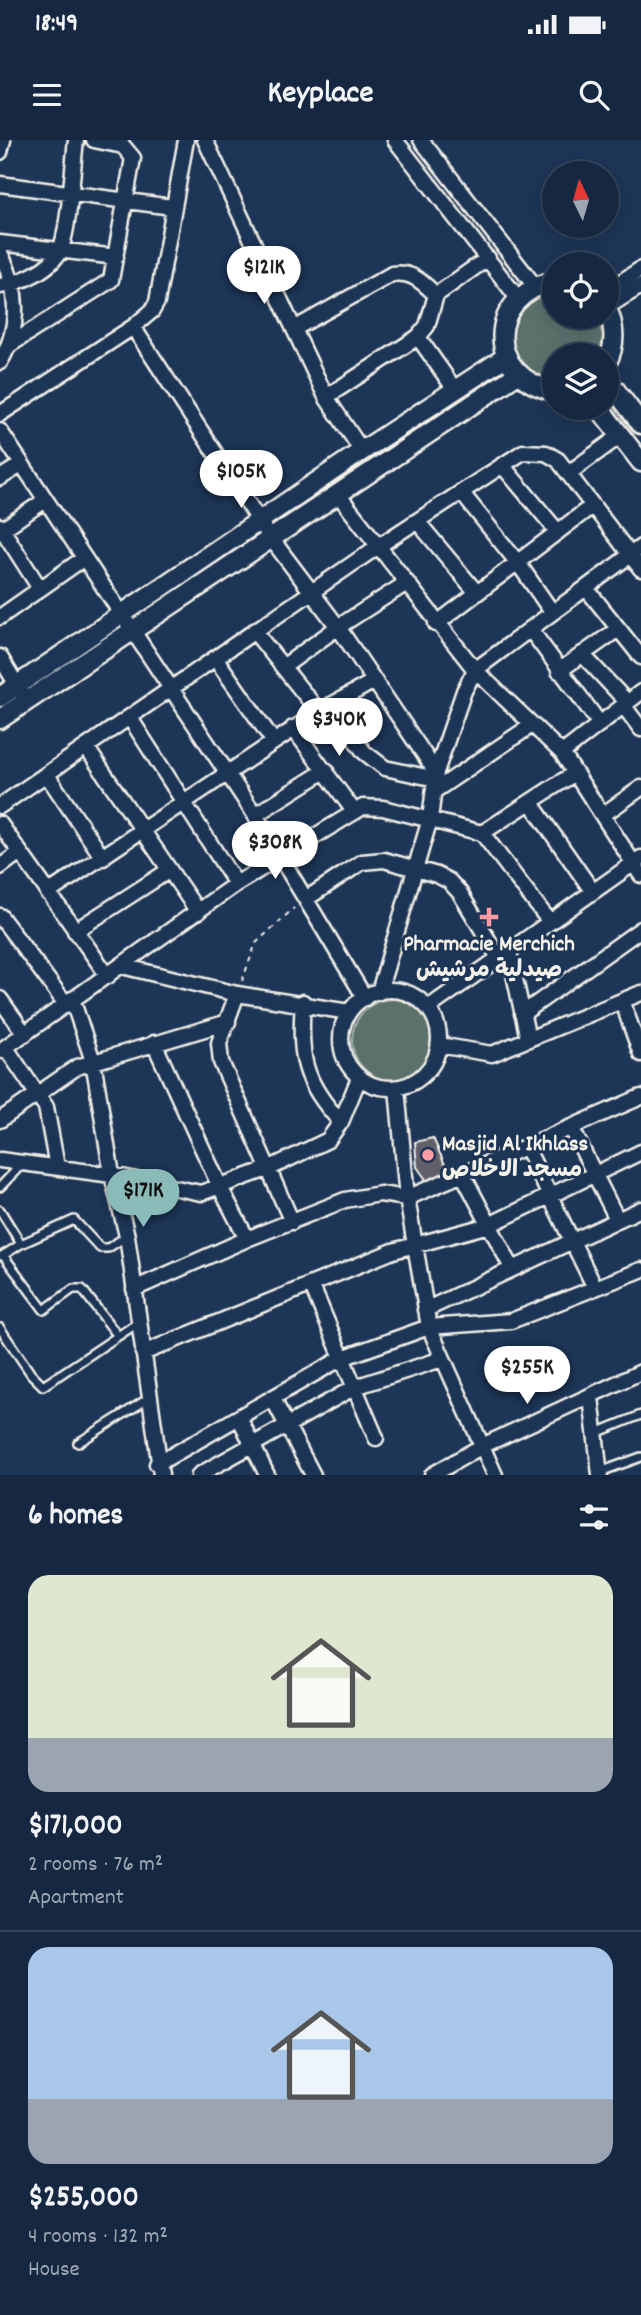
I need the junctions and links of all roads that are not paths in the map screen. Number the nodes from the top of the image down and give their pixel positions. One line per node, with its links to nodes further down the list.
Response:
1 (3, 140): 8 (street)
2 (76, 140): 10 (street)
3 (94, 140): 11 (street)
4 (186, 140): 12 (street)
5 (205, 140): 28 (street)
6 (395, 140): 17 (street)
7 (421, 140): 22 (street)
8 (0, 152)
9 (0, 184): 10 (street)
10 (69, 192): 11 (street); 14 (street)
11 (126, 200): 12 (street); 16 (street)
12 (172, 207): 27 (street)
13 (0, 243): 14 (street)
14 (61, 248): 16 (street); 21 (street)
15 (0, 253): 21 (street)
16 (116, 257): 30 (street)
17 (488, 258): 24 (street); 25 (street)
18 (641, 269): 20 (street)
19 (542, 283): 22 (street)
20 (619, 283)
21 (6, 285): 30 (street)
22 (534, 285): 25 (street)
23 (641, 286): 26 (street)
24 (436, 295): 28 (street); 29 (street)
25 (517, 297): 31 (street)
26 (619, 300)
27 (133, 327): 38 (street); 53 (street)
28 (294, 329): 37 (street)
29 (418, 337): 35 (street); 37 (street)
30 (8, 346): 32 (street)
31 (507, 356): 33 (street); 35 (street)
32 (0, 362)
33 (518, 374): 34 (street); 50 (street)
34 (542, 388)
35 (456, 391): 43 (street)
36 (619, 393): 39 (street)
37 (326, 397): 43 (street)
38 (0, 414)
39 (639, 417)
40 (609, 420): 42 (street)
41 (0, 431): 45 (street)
42 (621, 435): 44 (street); 47 (street)
43 (362, 451): 53 (street)
44 (641, 462)
45 (21, 465): 48 (street); 51 (street)
46 (502, 465): 47 (street); 49 (street); 56 (street)
47 (569, 473): 52 (street)
48 (0, 478)
49 (461, 492): 54 (street); 61 (street)
50 (337, 493): 57 (street); 58 (street)
51 (44, 501): 55 (street); 60 (street)
52 (593, 506): 56 (street); 59 (street)
53 (260, 521): 57 (street); 68 (street)
54 (417, 521): 58 (street); 67 (street)
55 (1, 529): 64 (street)
56 (558, 532): 61 (street)
57 (270, 537): 66 (street); 73 (street)
58 (377, 547): 63 (street); 66 (street)
59 (636, 551): 62 (street); 65 (street)
60 (84, 558): 64 (street); 68 (street)
61 (518, 563): 67 (street); 69 (street)
62 (641, 569)
63 (405, 584): 71 (street); 72 (street)
64 (40, 587): 70 (street)
65 (586, 588): 69 (street); 75 (street)
66 (311, 593): 72 (street); 76 (street)
67 (477, 593): 71 (street)
68 (122, 612): 73 (street); 86 (street)
69 (552, 612): 74 (street)
70 (0, 617)
71 (436, 624): 82 (street)
72 (338, 627): 81 (street); 84 (street)
73 (133, 629): 85 (street); 86 (street)
74 (530, 629): 82 (street); 83 (street)
75 (618, 629): 77 (street); 79 (street)
76 (254, 631): 80 (street); 81 (street)
77 (582, 654): 83 (street); 89 (street)
78 (0, 657): 86 (street)
79 (641, 657)
80 (216, 659): 85 (street); 97 (street)
81 (283, 667): 90 (street)
82 (475, 670): 94 (street); 104 (street)
83 (559, 671): 93 (street)
84 (374, 681): 90 (street); 104 (street)
85 (173, 689): 91 (street); 102 (street)
86 (22, 692): 88 (street); 92 (street)
87 (641, 692): 89 (street)
88 (0, 697)
89 (625, 704): 93 (street); 96 (street)
90 (324, 708): 95 (street); 104 (street)
91 (130, 718): 98 (street); 106 (street)
92 (0, 719)
93 (600, 724): 99 (street)
94 (532, 725): 99 (street); 104 (street)
95 (293, 728): 97 (street); 100 (street)
96 (641, 729)
97 (274, 742): 102 (street)
98 (86, 747): 103 (street); 114 (street)
99 (562, 753): 101 (street)
100 (326, 770): 109 (street); 111 (street)
101 (575, 773): 107 (street); 110 (street)
102 (227, 774): 106 (street); 111 (street)
103 (47, 775): 108 (street); 118 (street)
104 (436, 781): 112 (street)
105 (641, 788): 110 (street)
106 (186, 802): 114 (street); 123 (street)
107 (531, 803): 115 (street); 124 (street)
108 (0, 806)
109 (353, 810): 112 (street); 117 (street)
110 (604, 814): 119 (street)
111 (255, 815): 117 (street)
112 (430, 819): 115 (street); 121 (street)
113 (0, 824): 116 (street)
114 (141, 832): 118 (street); 122 (street)
115 (482, 832): 129 (street)
116 (20, 852): 120 (street); 125 (street)
117 (281, 857): 123 (street); 126 (street)
118 (103, 858): 125 (street)
119 (639, 865): 124 (street)
120 (0, 867)
121 (415, 869): 126 (street); 132 (street); 137 (street)
122 (168, 871): 127 (street); 131 (street)
123 (236, 884): 127 (street)
124 (593, 892): 129 (street)
125 (48, 893): 131 (street)
126 (306, 899): 137 (street)
127 (198, 912): 133 (street)
128 (0, 916): 139 (street)
129 (550, 922): 132 (street)
130 (641, 929): 144 (street)
131 (75, 931): 134 (street)
132 (504, 955): 142 (street); 144 (street)
133 (122, 966): 134 (street); 136 (street)
134 (108, 976): 139 (street)
135 (641, 993): 140 (street)
136 (237, 994): 141 (street); 145 (street)
137 (372, 995): 142 (street); 143 (street)
138 (0, 999): 146 (street)
139 (69, 1001): 146 (street); 152 (street)
140 (622, 1001): 147 (street); 151 (street)
141 (303, 1002): 143 (street); 158 (street)
142 (428, 1008): 149 (street)
143 (349, 1012): 153 (street)
144 (522, 1014): 147 (street)
145 (228, 1023): 148 (street); 165 (street)
146 (25, 1034): 150 (street)
147 (528, 1039): 149 (street)
148 (155, 1043): 152 (street); 170 (street)
149 (439, 1045): 154 (street)
150 (3, 1050): 155 (street)
151 (641, 1054)
152 (93, 1061): 155 (street); 167 (street)
153 (359, 1078): 154 (street); 158 (street)
154 (397, 1088): 172 (street)
155 (37, 1093): 157 (street); 164 (street)
156 (641, 1097): 159 (street)
157 (0, 1120)
158 (341, 1122): 165 (street)
159 (571, 1127): 160 (street); 166 (street)
160 (526, 1147): 168 (street); 171 (street)
161 (641, 1152): 166 (street)
162 (0, 1160): 163 (street)
163 (23, 1163): 164 (street); 169 (lane)
164 (57, 1167): 167 (street)
165 (270, 1168): 170 (street); 176 (street)
166 (595, 1174): 171 (street); 175 (street)
167 (112, 1175): 170 (street); 178 (street)
168 (463, 1175): 172 (street); 177 (street)
169 (0, 1187)
170 (220, 1187): 179 (street)
171 (549, 1197): 177 (street); 180 (street)
172 (407, 1198): 176 (street); 182 (street)
173 (641, 1209): 175 (street)
174 (0, 1210): 181 (lane)
175 (617, 1219): 180 (street)
176 (292, 1222): 179 (street)
177 (489, 1225): 182 (street); 184 (street)
178 (127, 1236): 181 (lane); 188 (street)
179 (247, 1239): 188 (street)
180 (572, 1240): 184 (street); 187 (street)
181 (21, 1244): 183 (lane)
182 (415, 1247): 186 (street); 189 (street)
183 (2, 1256): 193 (lane)
184 (512, 1268): 189 (street)
185 (641, 1270): 187 (street)
186 (311, 1284): 194 (street); 195 (street)
187 (595, 1288): 191 (street)
188 (134, 1289): 190 (street)
189 (425, 1310): 191 (street)
190 (139, 1322): 193 (lane); 194 (street)
191 (429, 1327): 195 (street); 196 (street)
192 (0, 1328): 193 (lane)
193 (118, 1336)
194 (143, 1353): 200 (street)
195 (342, 1358): 198 (street); 201 (street)
196 (442, 1359): 198 (street); 209 (street)
197 (641, 1372): 199 (street)
198 (355, 1387): 204 (street); 206 (street)
199 (591, 1397): 205 (street); 209 (street)
200 (149, 1398): 207 (lane); 211 (street)
201 (272, 1399): 203 (street); 204 (street)
202 (641, 1415): 205 (lane)
203 (239, 1417): 208 (street); 211 (street)
204 (288, 1426): 208 (street); 215 (street)
205 (596, 1433): 212 (street)
206 (376, 1438)
207 (78, 1443)
208 (252, 1445): 213 (street); 214 (street)
209 (482, 1446): 216 (street); 217 (street)
210 (641, 1458): 212 (lane)
211 (159, 1469)
212 (599, 1474)
213 (199, 1475)
214 (267, 1475)
215 (313, 1475)
216 (432, 1475)
217 (495, 1475)

